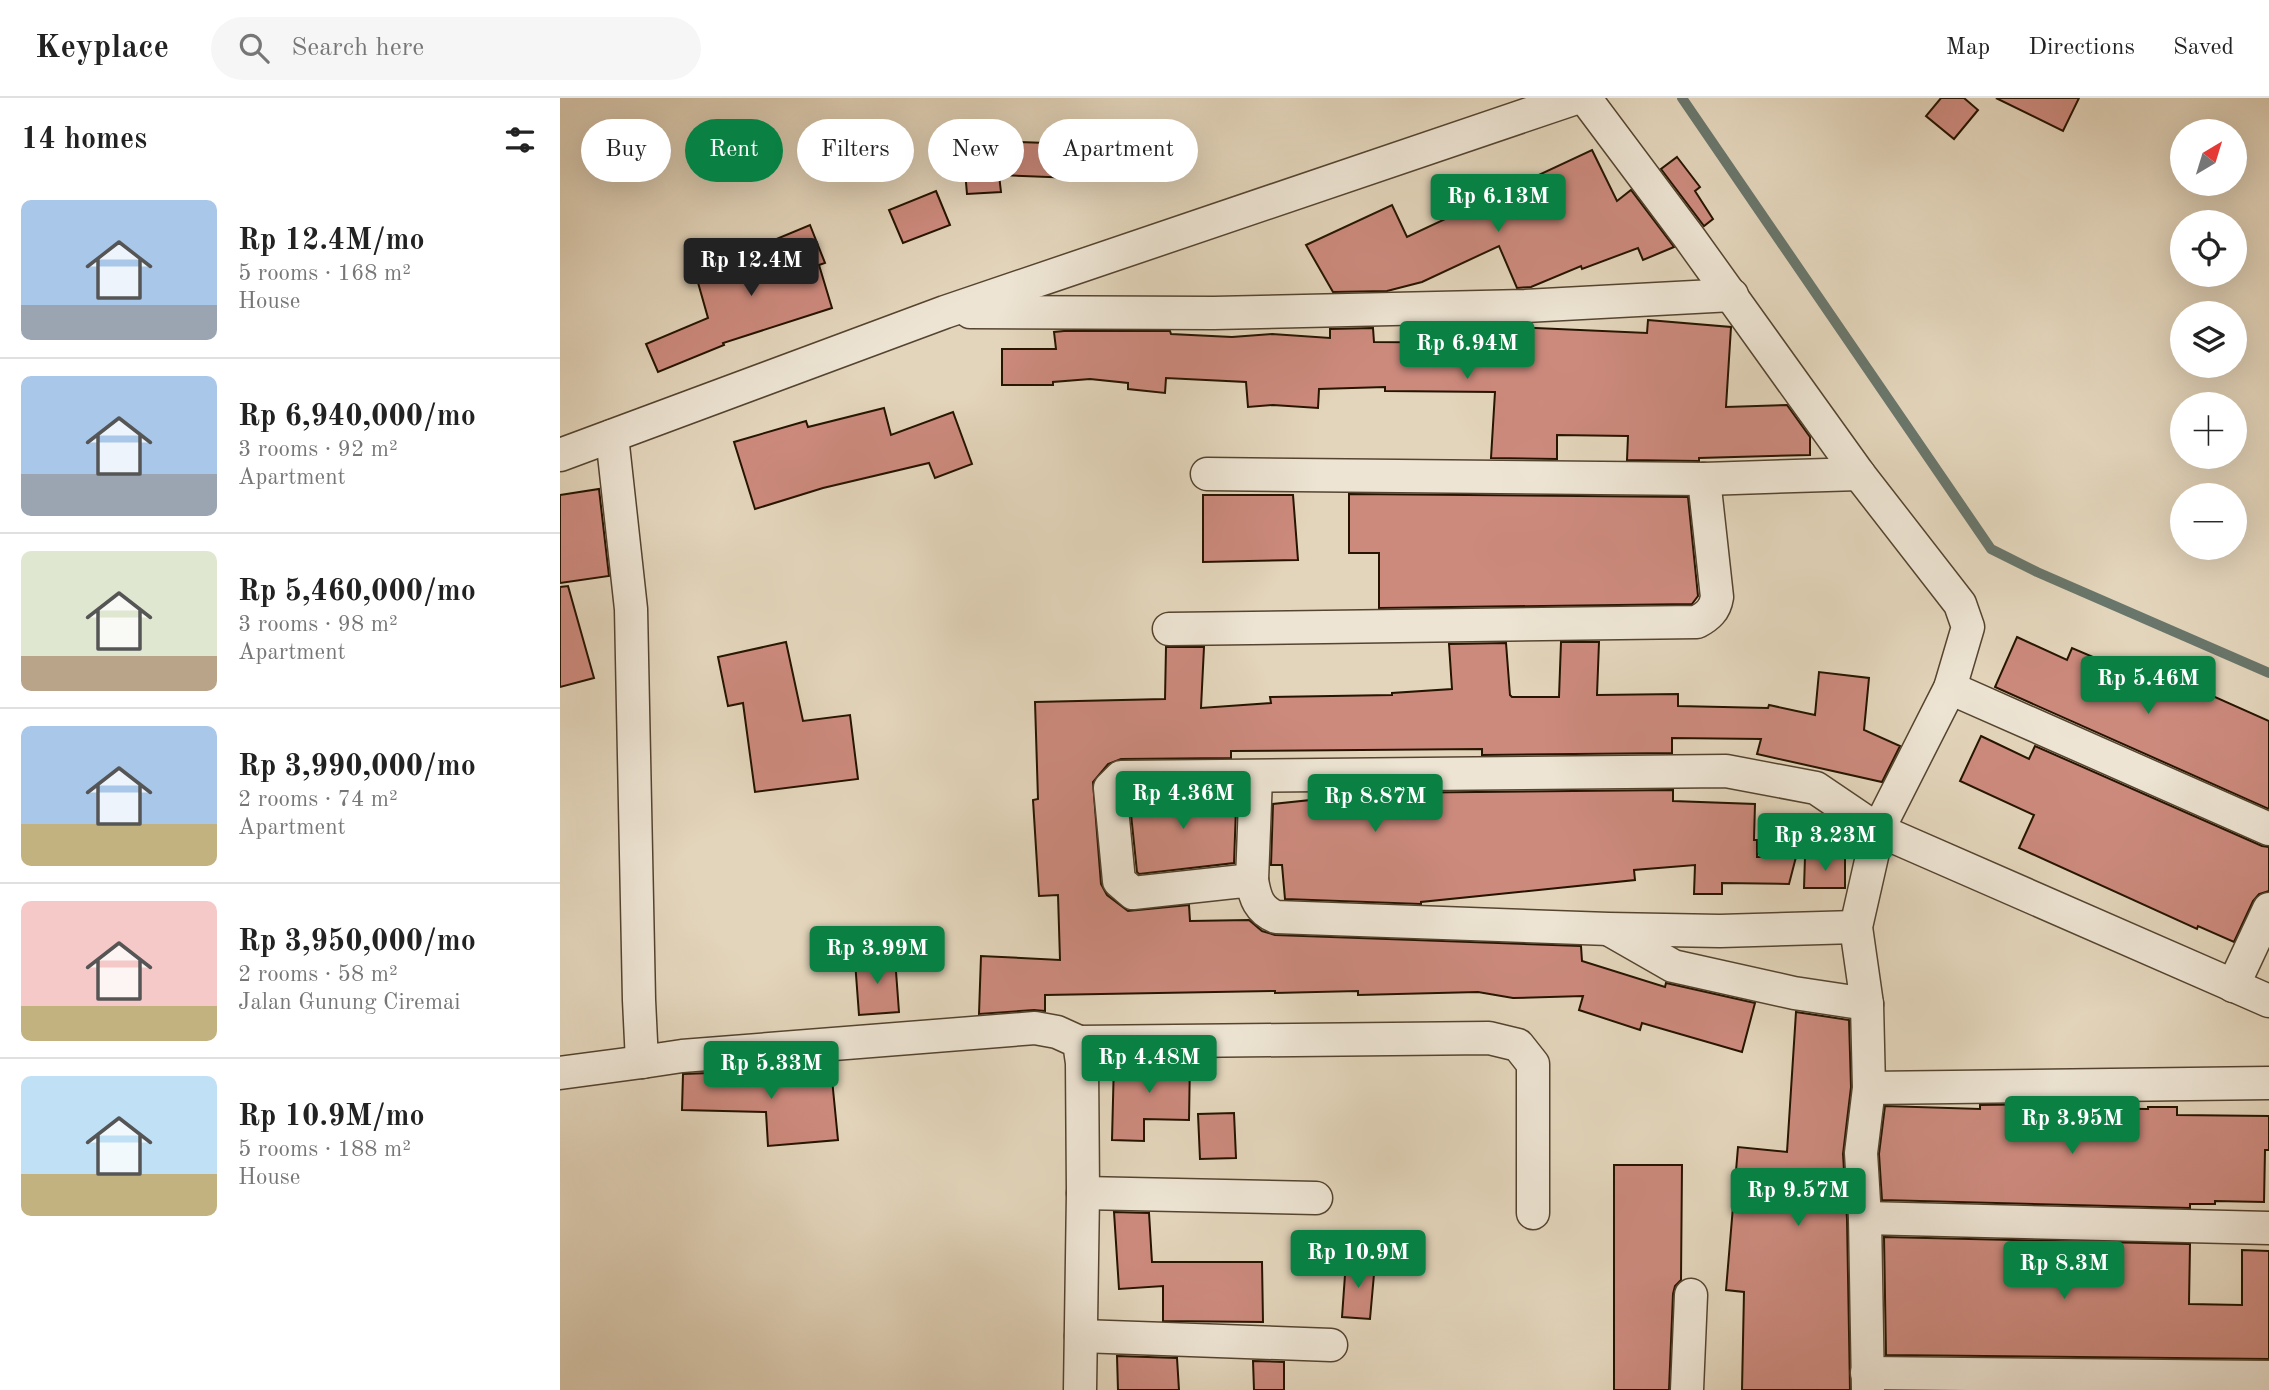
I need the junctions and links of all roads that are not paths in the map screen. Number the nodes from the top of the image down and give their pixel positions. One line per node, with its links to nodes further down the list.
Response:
1 (1585, 98): 3 (street)
2 (1558, 101): 4 (street)
3 (1732, 295): 4 (street); 8 (street)
4 (945, 312): 5 (street)
5 (612, 436): 6 (street); 25 (street)
6 (560, 455)
7 (1207, 474): 9 (street)
8 (1859, 474): 9 (street); 11 (street)
9 (1704, 479): 10 (street)
10 (1169, 629)
11 (1950, 688): 13 (street); 14 (street)
12 (1256, 777): 14 (street); 15 (street); 15 (street)
13 (2269, 829)
14 (1878, 830): 17 (street); 21 (street)
15 (1252, 880): 18 (street)
16 (2269, 909): 21 (street)
17 (1856, 927): 19 (street); 23 (street)
18 (1609, 929): 19 (street); 20 (street)
19 (1720, 930): 20 (street)
20 (1715, 975): 23 (street)
21 (2233, 986): 22 (street)
22 (2269, 1001)
23 (1867, 1004): 28 (street)
24 (1079, 1042): 25 (street); 29 (street); 31 (street)
25 (642, 1062): 26 (street)
26 (560, 1073)
27 (2269, 1083): 28 (street)
28 (1869, 1088): 32 (street)
29 (1083, 1193): 30 (street); 35 (street)
30 (1316, 1198)
31 (1533, 1213)
32 (1865, 1218): 33 (street); 38 (street)
33 (2269, 1228)
34 (1691, 1295): 40 (street)
35 (1081, 1336): 36 (street); 39 (street)
36 (1331, 1345)
37 (2269, 1377): 38 (street)
38 (1868, 1382)
39 (1080, 1390)
40 (1687, 1390)

